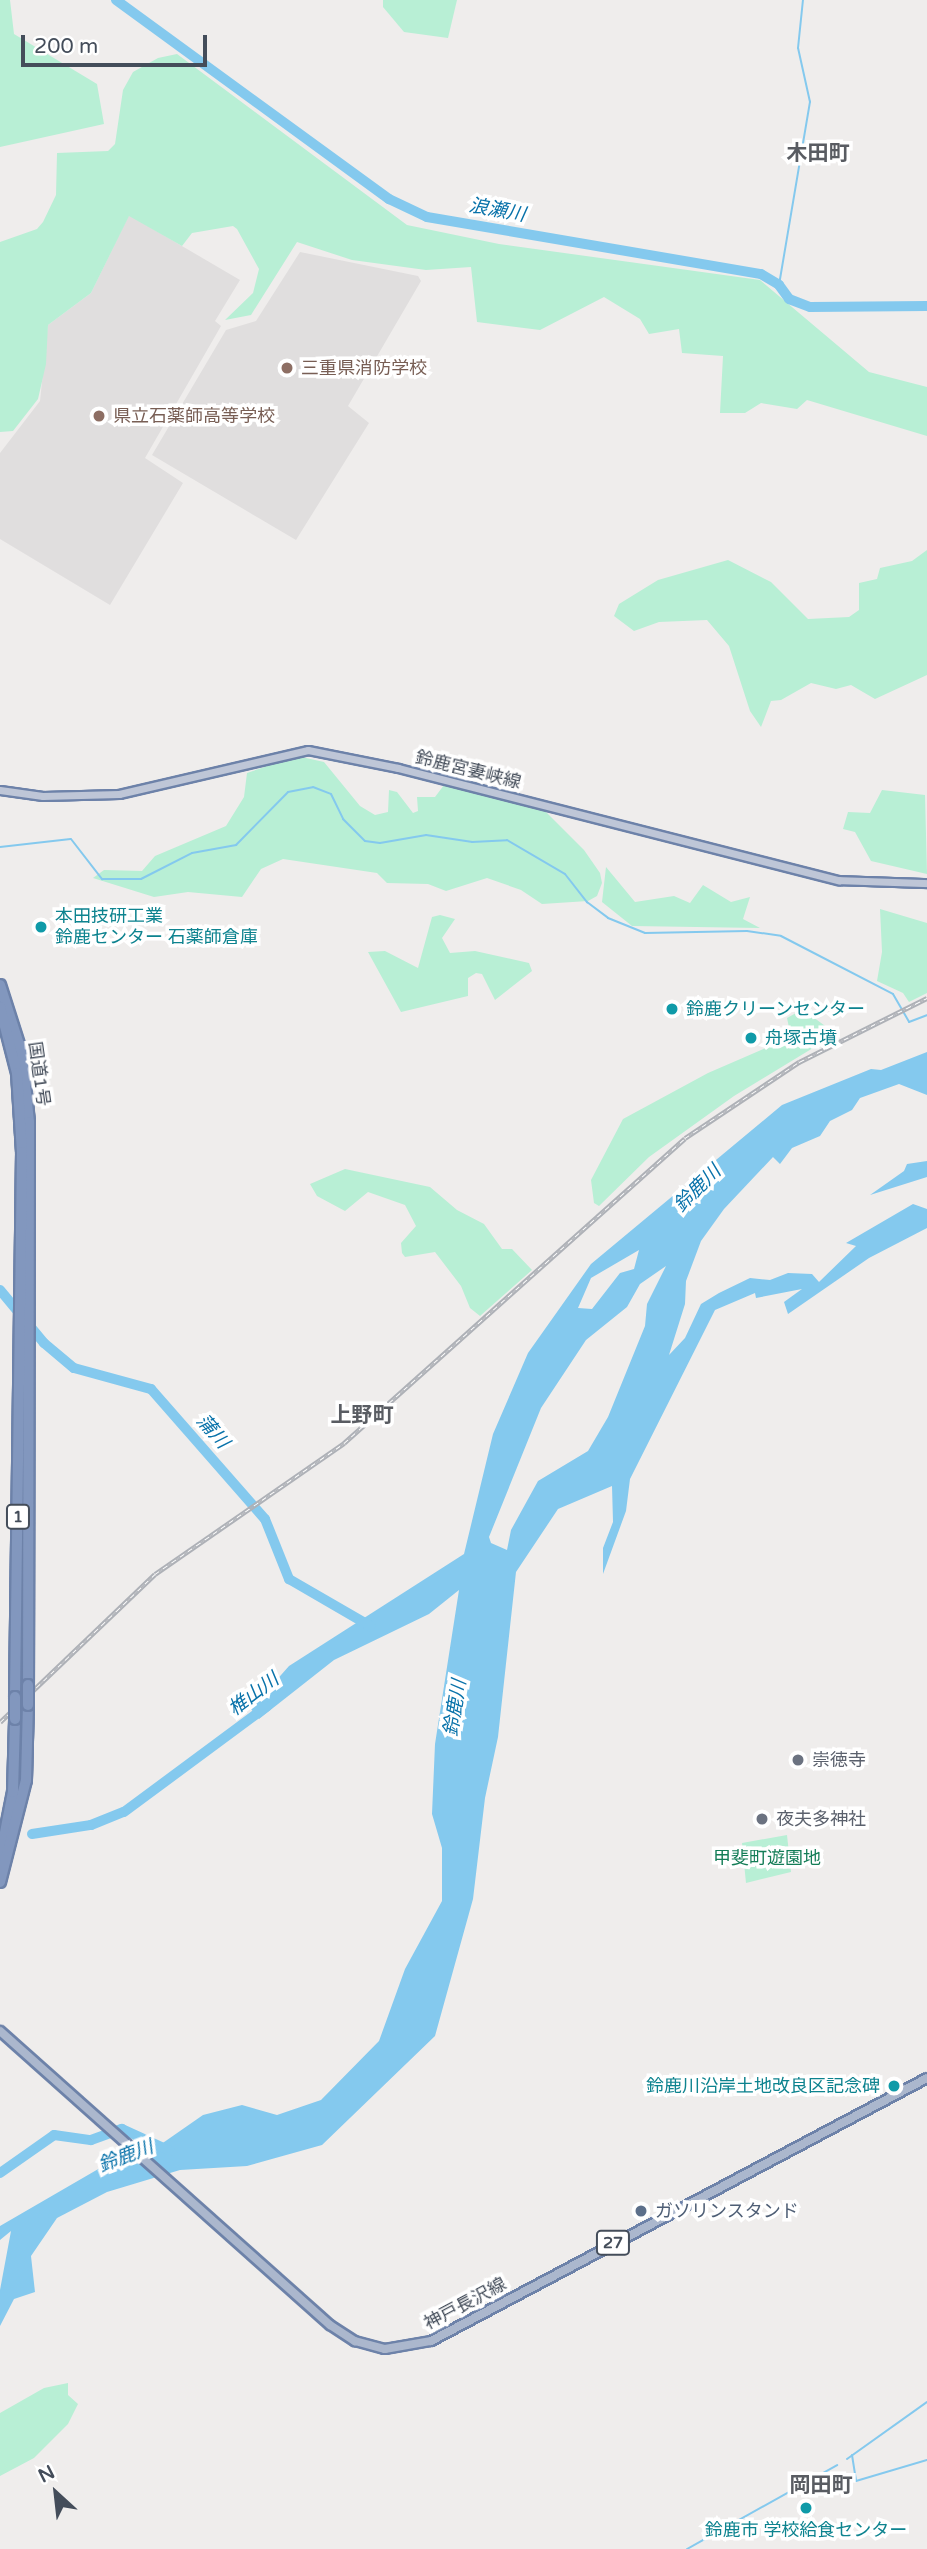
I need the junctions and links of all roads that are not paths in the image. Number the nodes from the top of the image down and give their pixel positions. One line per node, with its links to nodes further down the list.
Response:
1 (0, 790): 2 (main road, 鈴鹿宮妻峡線)
2 (927, 883)
3 (0, 985): 6 (highway, 国道1号 / 1, bridge)
4 (0, 1007): 5 (highway, 国道1号 / 1, bridge)
5 (0, 1858)
6 (0, 1882)
7 (0, 2031): 8 (main road, 神戸長沢線 / 27)
8 (927, 2078)

